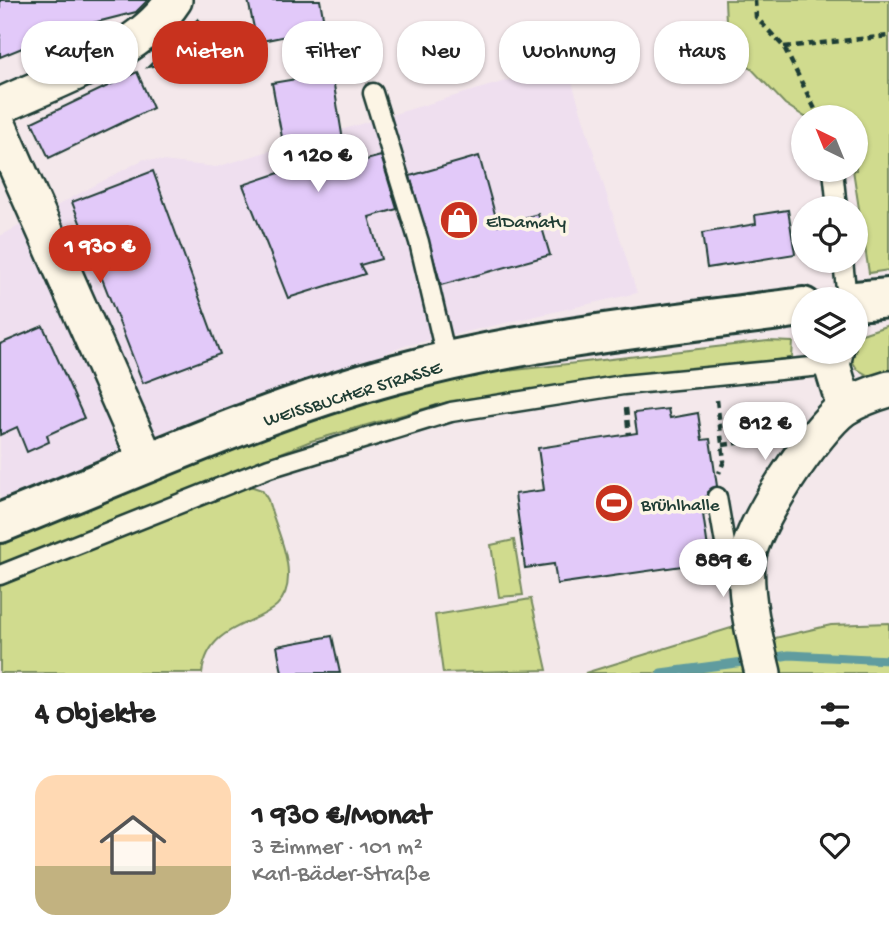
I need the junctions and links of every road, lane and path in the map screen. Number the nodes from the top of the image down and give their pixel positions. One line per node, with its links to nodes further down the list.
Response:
1 (174, 0): 7 (street)
2 (755, 0): 4 (path)
3 (889, 36): 4 (path)
4 (783, 47): 6 (path)
5 (373, 93): 12 (lane)
6 (813, 105)
7 (0, 106)
8 (0, 129): 20 (street)
9 (889, 298): 10 (street)
10 (868, 300)
11 (791, 309): 12 (street, WEISSBUCHER STRASSE)
12 (447, 362): 20 (street, WEISSBUCHER STRASSE)
13 (794, 364): 24 (lane)
14 (835, 364): 16 (street)
15 (889, 389): 16 (street)
16 (845, 407): 18 (street)
17 (719, 412): 19 (path)
18 (818, 432): 19 (path); 23 (street)
19 (723, 445): 21 (path)
20 (148, 464): 22 (street, WEISSBUCHER STRASSE)
21 (717, 497): 23 (lane)
22 (0, 523)
23 (747, 559): 25 (street)
24 (0, 575)
25 (763, 673)

